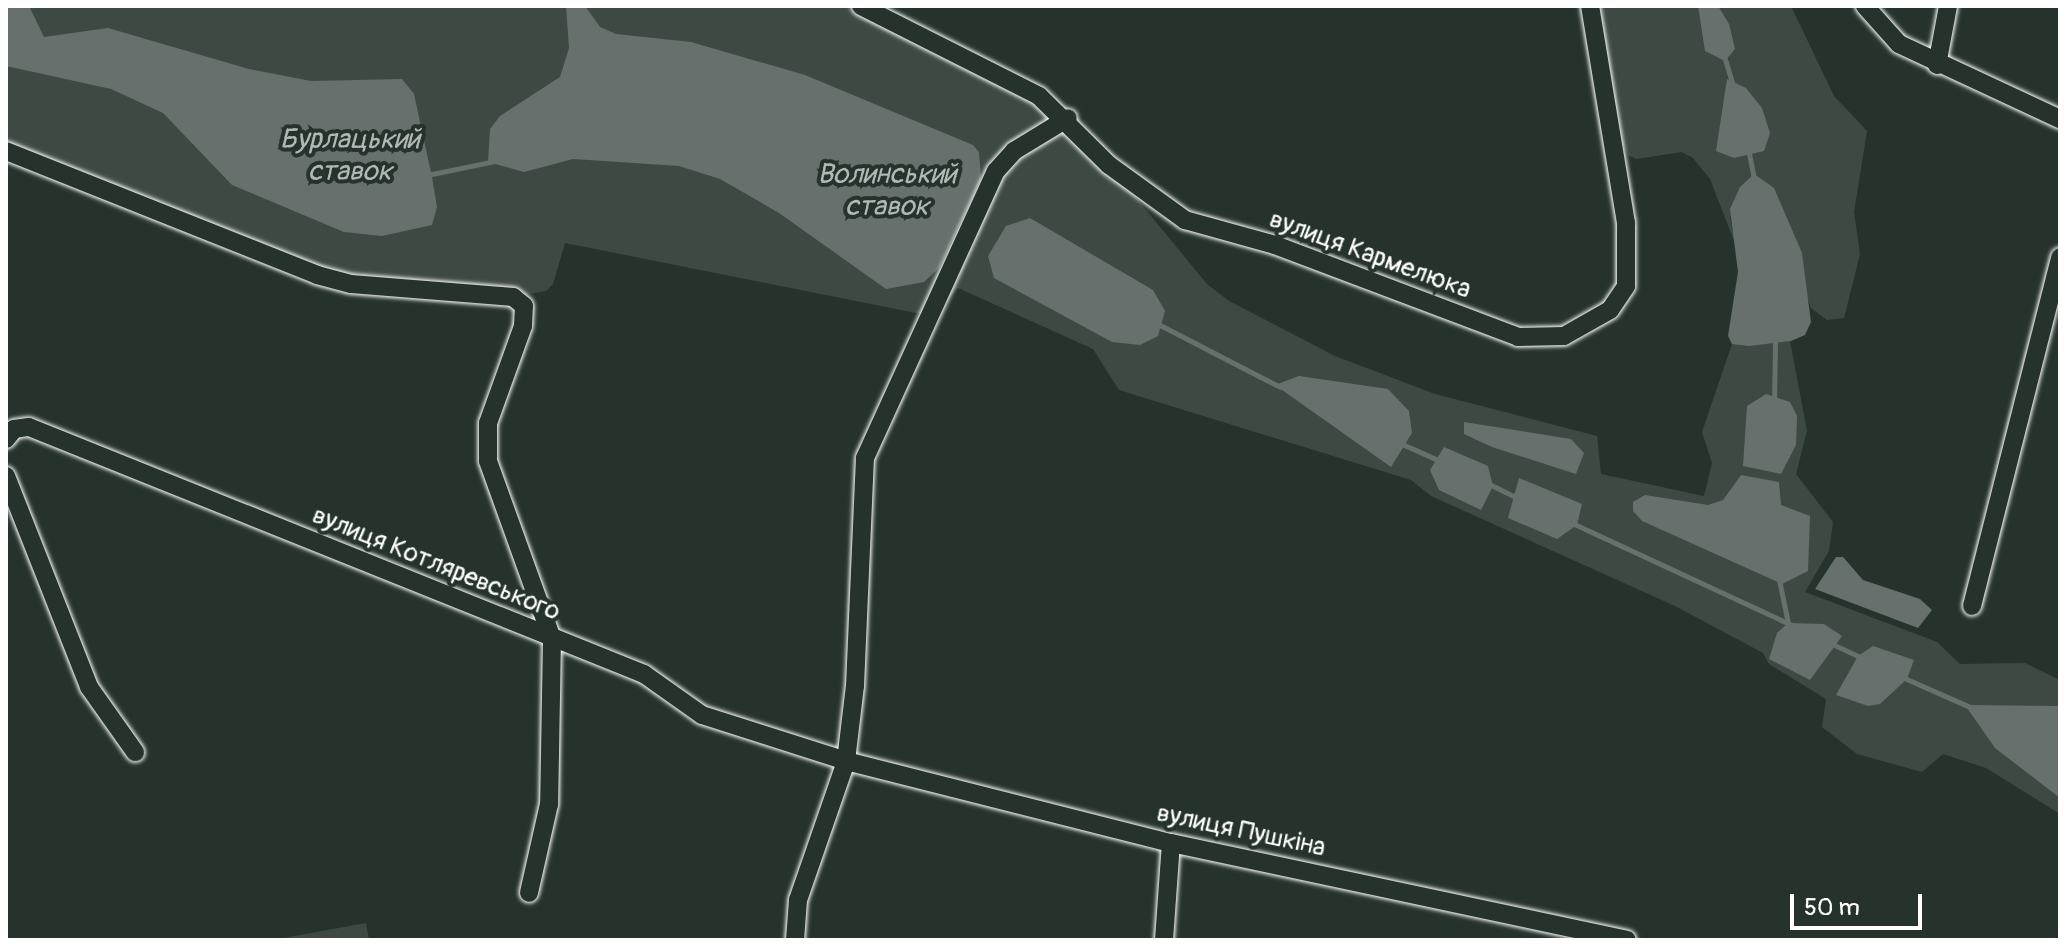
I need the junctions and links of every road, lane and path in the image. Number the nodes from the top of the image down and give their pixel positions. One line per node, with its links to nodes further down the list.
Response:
1 (861, 6): 6 (street, вулиця Кармелюка)
2 (1590, 6): 6 (street, вулиця Кармелюка)
3 (1865, 6): 5 (street)
4 (1948, 6): 5 (street)
5 (1937, 65): 7 (street)
6 (1068, 118): 15 (street)
7 (2060, 119)
8 (6, 151): 13 (street)
9 (2060, 257): 12 (street)
10 (6, 439): 13 (street, вулиця Котляревського)
11 (6, 476): 14 (street)
12 (1972, 606)
13 (552, 639): 15 (street, вулиця Котляревського); 17 (street)
14 (135, 752)
15 (846, 761): 16 (street, вулиця Пушкіна); 18 (street)
16 (1171, 843): 19 (street); 20 (street, вулиця Пушкіна)
17 (529, 893)
18 (795, 940)
19 (1164, 940)
20 (1627, 940)

